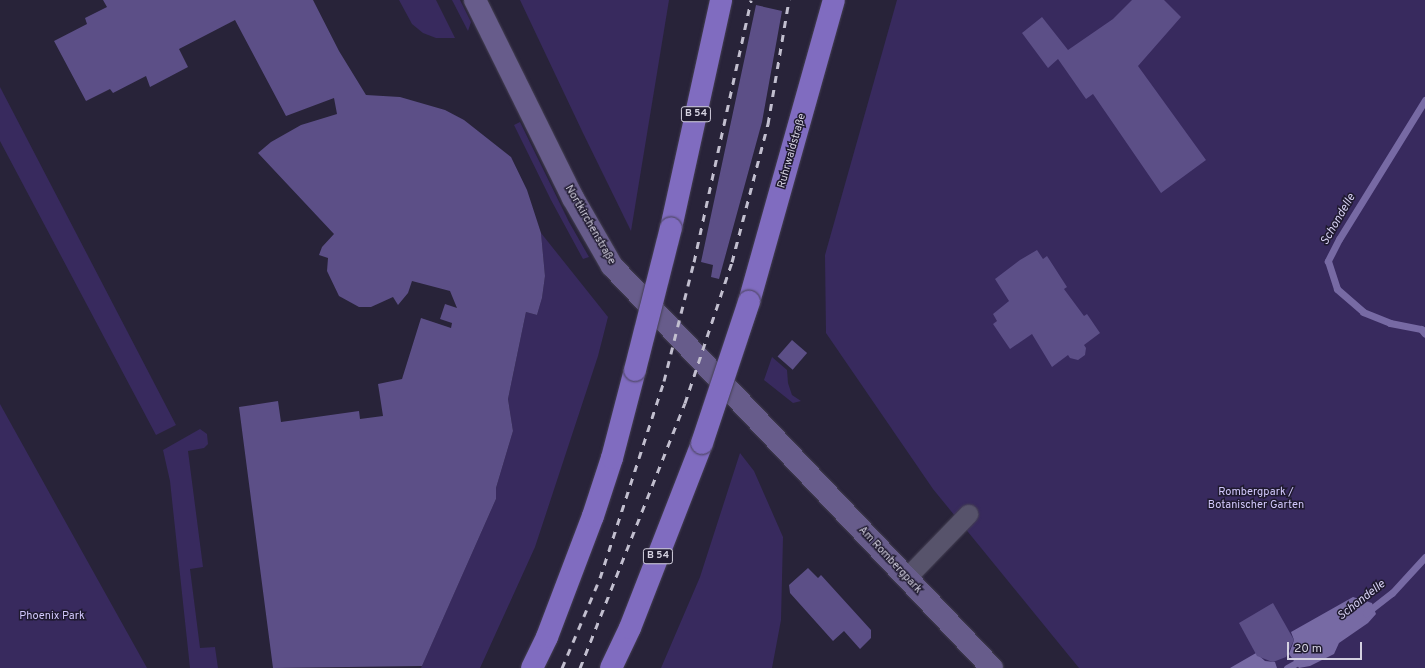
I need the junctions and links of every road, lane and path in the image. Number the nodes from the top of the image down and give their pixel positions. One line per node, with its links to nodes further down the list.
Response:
1 (476, 0): 4 (main road, Nortkirchenstraße)
2 (721, 0): 7 (highway, B 54, bridge)
3 (834, 0): 8 (highway, Ruhrwaldstraße / B 54, bridge)
4 (787, 451): 6 (main road, Am Rombergpark)
5 (968, 514): 6 (street)
6 (907, 578): 9 (main road, Am Rombergpark)
7 (532, 668)
8 (611, 668)
9 (992, 668)

